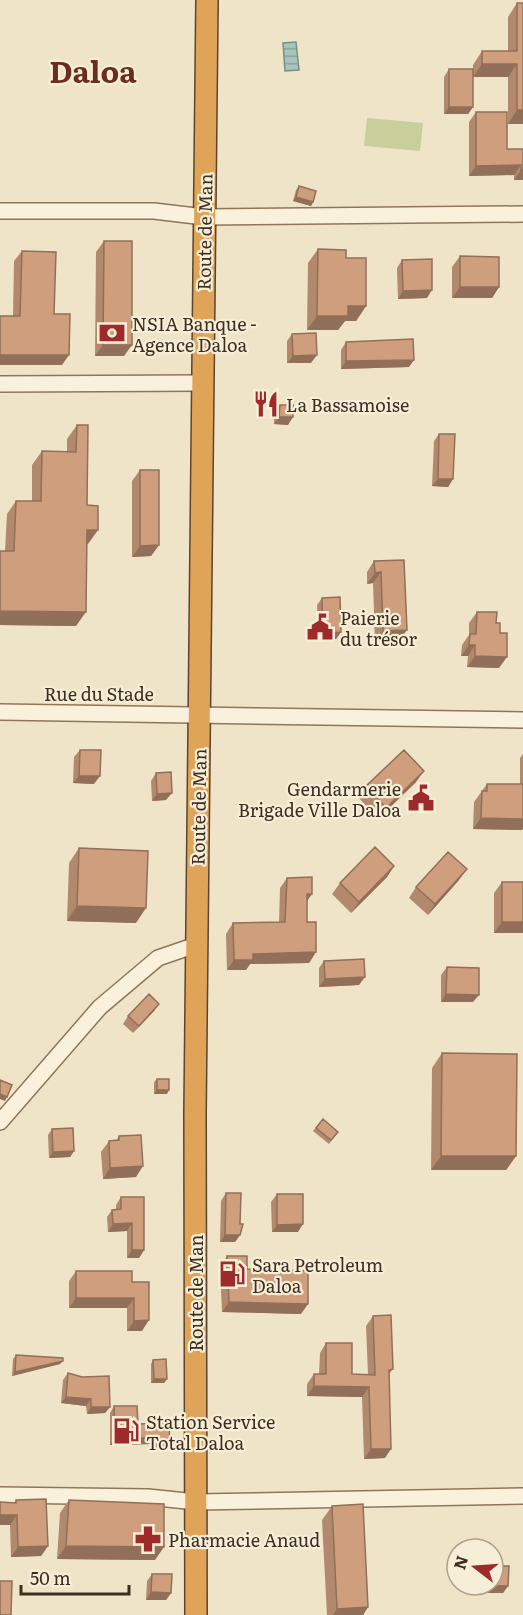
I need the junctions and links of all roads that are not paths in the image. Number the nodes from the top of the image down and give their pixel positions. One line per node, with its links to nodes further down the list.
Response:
1 (207, 0): 4 (highway, Route de Man)
2 (0, 211): 4 (street)
3 (523, 214): 4 (street)
4 (204, 217): 5 (highway, Route de Man)
5 (202, 383): 6 (street); 8 (highway, Route de Man)
6 (0, 384)
7 (0, 712): 8 (street, Rue du Stade)
8 (199, 713): 9 (street, Rue du Stade); 10 (highway, Route de Man)
9 (523, 720)
10 (196, 945): 11 (street); 14 (highway, Route de Man)
11 (0, 1122)
12 (0, 1495): 14 (street)
13 (523, 1496): 14 (street)
14 (195, 1502): 15 (highway, Route de Man)
15 (196, 1615)

